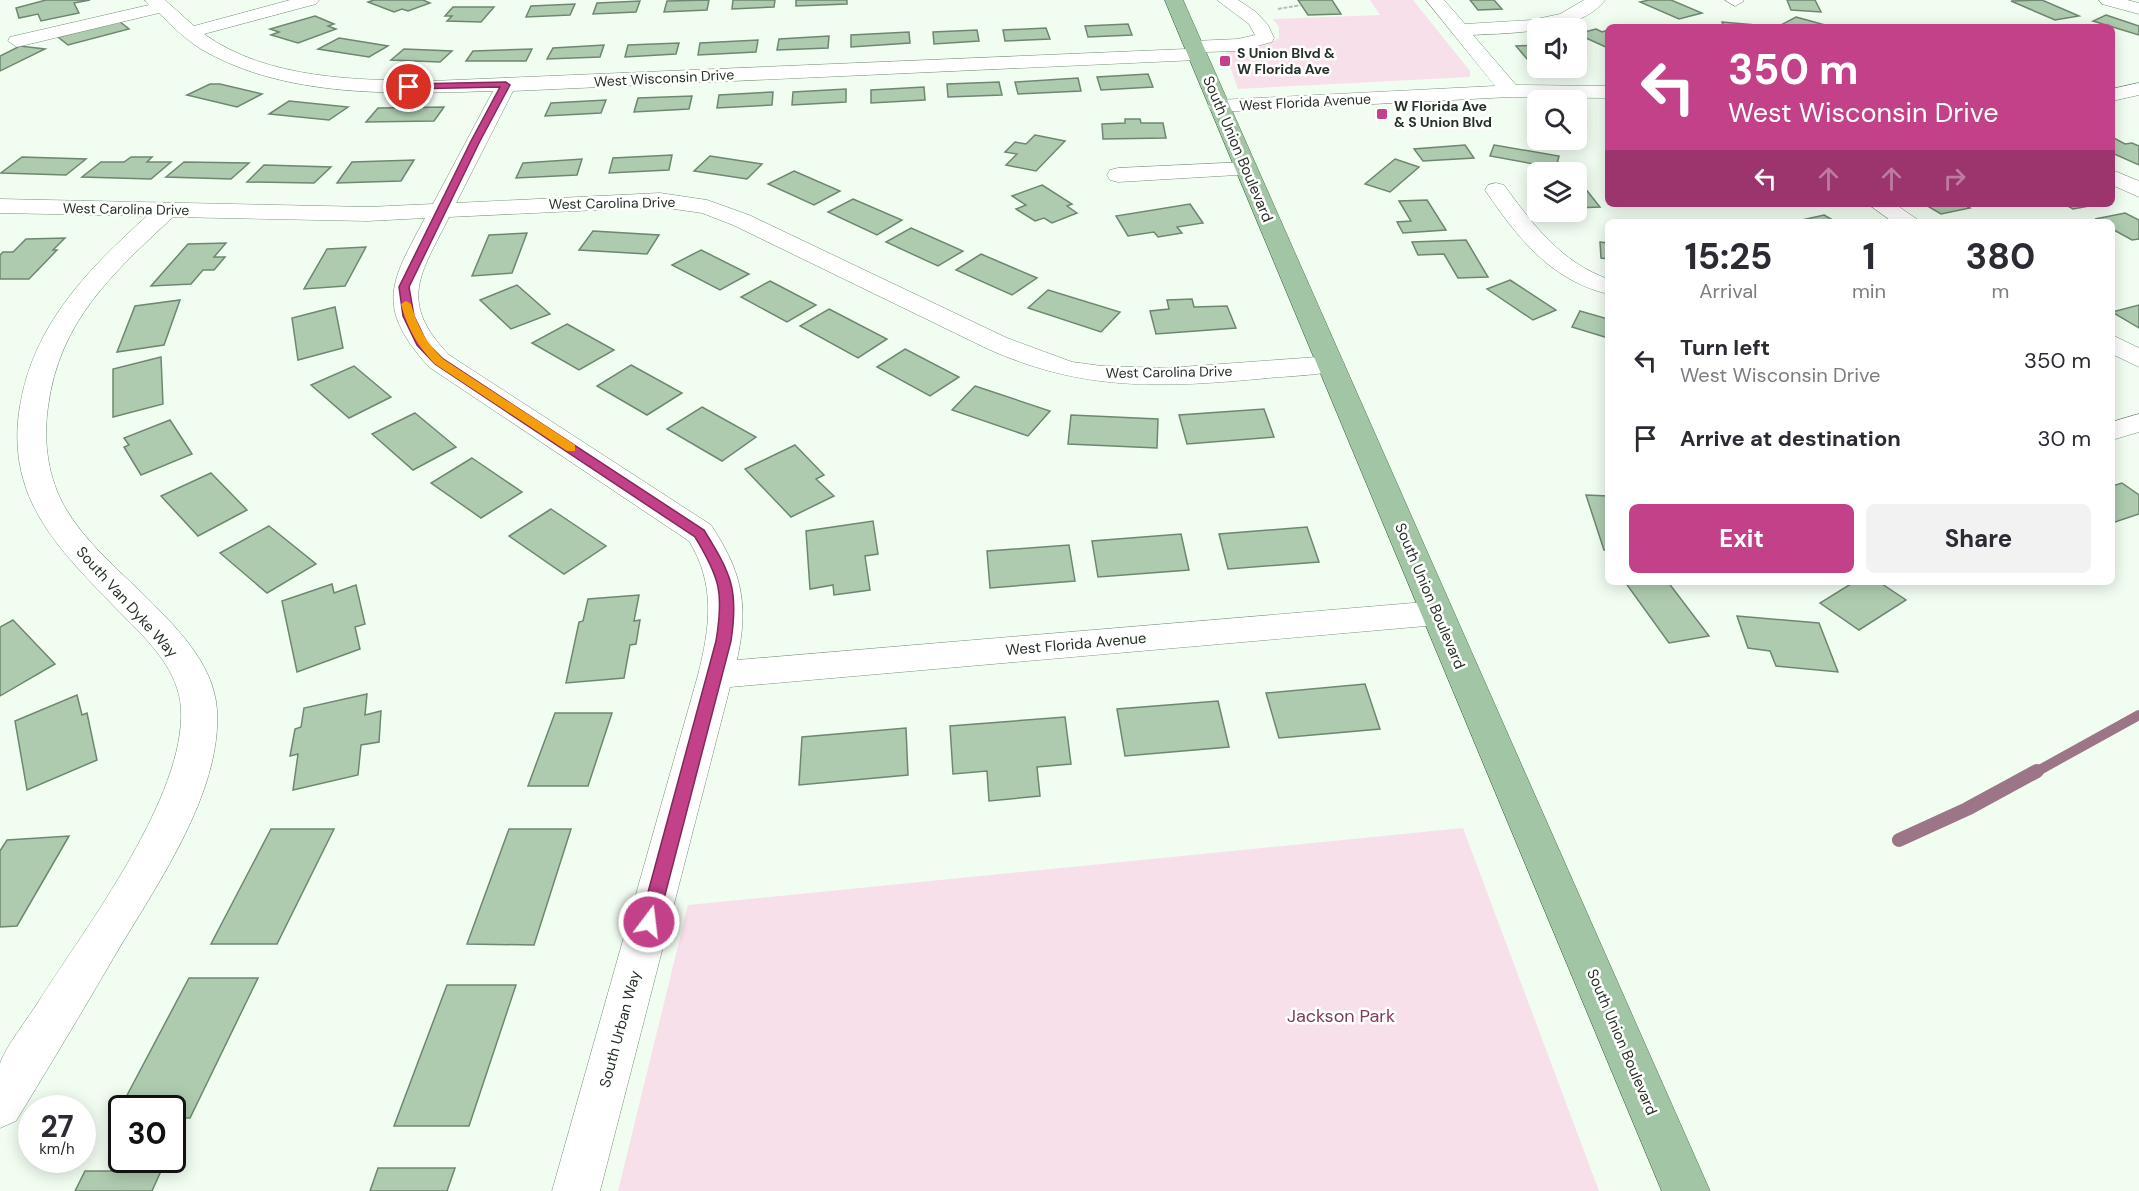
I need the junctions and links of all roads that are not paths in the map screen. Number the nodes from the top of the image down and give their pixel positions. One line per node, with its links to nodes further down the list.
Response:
1 (310, 0): 10 (street)
2 (1174, 0): 12 (main road, South Union Boulevard)
3 (1226, 0): 12 (street, West Wisconsin Drive)
4 (1436, 0): 9 (street)
5 (1596, 0): 9 (street)
6 (2108, 0): 8 (street)
7 (158, 4): 10 (street, West Wisconsin Drive); 11 (street)
8 (2139, 9)
9 (1461, 30): 15 (street)
10 (190, 32): 13 (street, West Wisconsin Drive)
11 (17, 41)
12 (1195, 50): 13 (street, West Wisconsin Drive); 18 (main road, South Union Boulevard)
13 (506, 85): 27 (street, South Urban Way)
14 (2139, 89): 17 (street)
15 (1510, 91): 16 (street, West Florida Avenue); 18 (street, West Florida Avenue)
16 (1605, 93)
17 (2115, 94)
18 (1218, 106): 19 (main road, South Union Boulevard)
19 (1246, 169): 20 (street); 32 (main road, South Union Boulevard)
20 (1118, 175)
21 (2115, 178): 23 (street)
22 (1496, 190): 29 (street)
23 (2139, 190)
24 (0, 206): 26 (street, West Carolina Drive)
25 (1885, 207): 28 (street)
26 (168, 209): 27 (street, West Carolina Drive); 37 (street, South Van Dyke Way)
27 (441, 210): 32 (street, West Carolina Drive); 36 (street, South Urban Way)
28 (1904, 219)
29 (1605, 286)
30 (2115, 345): 31 (street)
31 (2139, 360)
32 (1331, 364): 35 (main road, South Union Boulevard)
33 (2139, 423): 34 (street)
34 (2115, 430)
35 (1437, 613): 36 (street, West Florida Avenue); 39 (main road, South Union Boulevard)
36 (716, 675): 38 (street, South Urban Way)
37 (0, 1106)
38 (576, 1191)
39 (1686, 1191)

